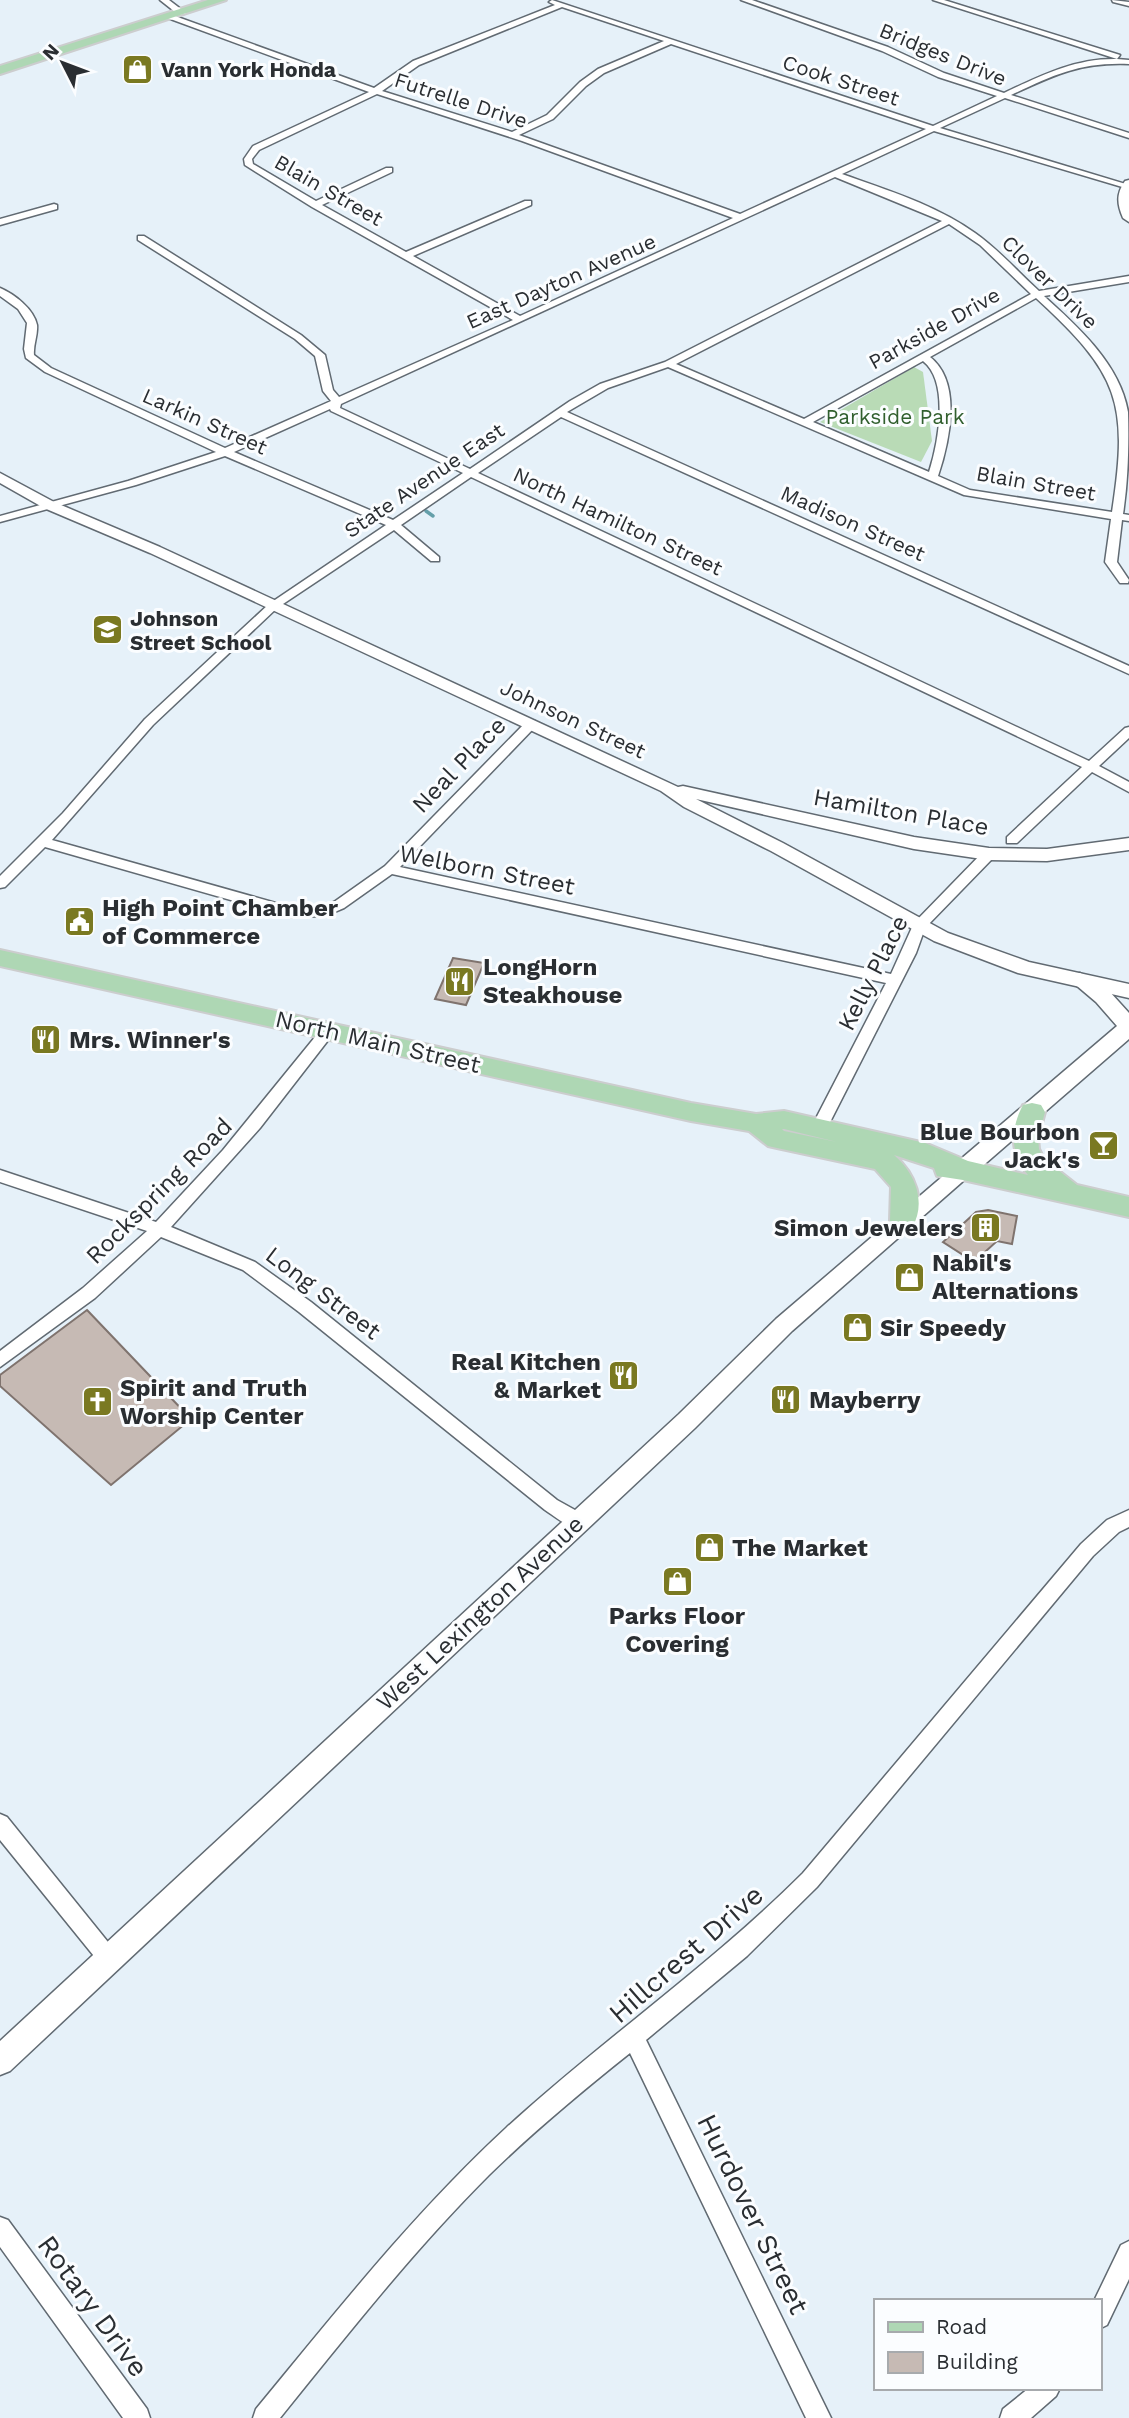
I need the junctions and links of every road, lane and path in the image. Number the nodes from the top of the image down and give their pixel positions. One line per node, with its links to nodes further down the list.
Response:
1 (164, 0): 9 (street, Futrelle Drive)
2 (220, 0): 9 (main road)
3 (547, 0): 8 (street, Cook Street)
4 (745, 0): 14 (street, Bridges Drive)
5 (937, 0): 11 (street)
6 (1116, 0): 7 (street)
7 (1129, 4)
8 (562, 5): 10 (street, Cook Street); 13 (street, Blain Street)
9 (175, 15): 12 (main road); 13 (street, Futrelle Drive)
10 (671, 41): 15 (street, Cook Street); 16 (street)
11 (1129, 61): 14 (street, East Dayton Avenue)
12 (0, 70)
13 (376, 92): 16 (street, Futrelle Drive); 22 (street, Blain Street)
14 (1002, 96): 15 (street, East Dayton Avenue); 17 (street, Bridges Drive)
15 (934, 128): 19 (street, East Dayton Avenue); 20 (street, Cook Street)
16 (512, 135): 24 (street, Futrelle Drive)
17 (1129, 136)
18 (389, 170): 22 (street)
19 (835, 173): 24 (street, East Dayton Avenue); 26 (street, Clover Drive)
20 (1128, 185): 25 (main road)
21 (528, 203): 29 (street)
22 (315, 205): 29 (street, Blain Street)
23 (54, 207): 27 (street)
24 (742, 218): 33 (street, East Dayton Avenue)
25 (1129, 218)
26 (949, 221): 32 (street, Clover Drive); 35 (street, State Avenue East)
27 (0, 222)
28 (141, 239): 36 (street, North Hamilton Street)
29 (405, 256): 33 (street, Blain Street)
30 (1129, 279): 32 (street, Parkside Drive)
31 (0, 290): 39 (street, Larkin Street)
32 (1037, 294): 34 (street, Parkside Drive); 44 (street, Clover Drive)
33 (520, 320): 36 (street, East Dayton Avenue)
34 (923, 356): 38 (street, Parkside Drive); 42 (street)
35 (668, 364): 37 (street, State Avenue East); 38 (street, Blain Street)
36 (337, 401): 39 (street, East Dayton Avenue); 40 (street, North Hamilton Street)
37 (561, 413): 40 (street, State Avenue East); 51 (street, Madison Street)
38 (806, 422): 42 (street, Blain Street)
39 (225, 452): 43 (street, East Dayton Avenue); 47 (street, Larkin Street)
40 (470, 473): 47 (street, State Avenue East); 54 (street, North Hamilton Street)
41 (0, 477): 43 (street, Johnson Street)
42 (933, 477): 44 (street, Blain Street)
43 (49, 505): 46 (street, East Dayton Avenue); 50 (street, Johnson Street)
44 (1117, 517): 45 (street, Blain Street); 49 (street, Clover Drive)
45 (1129, 518)
46 (0, 519)
47 (395, 525): 48 (street, Larkin Street); 50 (street, State Avenue East)
48 (435, 559)
49 (1125, 581)
50 (273, 606): 52 (street, Johnson Street); 60 (street, State Avenue East)
51 (1129, 670)
52 (531, 724): 55 (street, Johnson Street); 63 (street, Neal Place)
53 (1129, 731): 54 (street)
54 (1091, 766): 56 (street, North Hamilton Street); 59 (street)
55 (667, 787): 57 (street, Hamilton Place); 58 (street, Johnson Street)
56 (1129, 788)
57 (788, 817): 58 (street); 62 (street, Hamilton Place)
58 (736, 827): 65 (street, Johnson Street)
59 (1012, 840)
60 (43, 842): 63 (street, Welborn Street); 64 (street, State Avenue East)
61 (1129, 844): 62 (street, Hamilton Place)
62 (989, 854): 65 (street, Kelly Place)
63 (390, 869): 67 (street, Welborn Street)
64 (0, 884)
65 (919, 926): 67 (street, Kelly Place); 68 (street, Johnson Street)
66 (0, 958): 71 (main road, North Main Street)
67 (894, 980): 74 (street, Kelly Place)
68 (1080, 980): 69 (street, Johnson Street); 70 (main road)
69 (1129, 991)
70 (1129, 1027): 72 (main road)
71 (329, 1030): 73 (main road, North Main Street); 81 (street, Rockspring Road)
72 (1032, 1112): 76 (main road); 78 (main road)
73 (756, 1123): 74 (main road, North Main Street); 75 (main road, North Main Street)
74 (819, 1128): 76 (main road, North Main Street)
75 (883, 1161): 76 (main road, North Main Street); 80 (main road)
76 (963, 1170): 78 (main road, North Main Street); 80 (street, West Lexington Avenue)
77 (0, 1176): 81 (street, Long Street)
78 (1075, 1195): 79 (main road, North Main Street)
79 (1129, 1207)
80 (903, 1222): 84 (street, West Lexington Avenue)
81 (159, 1228): 82 (street, Rockspring Road); 84 (street, Long Street)
82 (0, 1360)
83 (1129, 1518): 87 (street, Hillcrest Drive)
84 (578, 1521): 86 (street, West Lexington Avenue)
85 (0, 1824): 86 (street)
86 (109, 1959): 88 (street, West Lexington Avenue)
87 (633, 2036): 94 (street, Hillcrest Drive); 95 (street, Hurdover Street)
88 (0, 2061)
89 (0, 2228): 93 (street, Rotary Drive)
90 (1129, 2253): 91 (street)
91 (1101, 2313)
92 (1046, 2390): 96 (street)
93 (138, 2418)
94 (265, 2418)
95 (819, 2418)
96 (1012, 2418)

